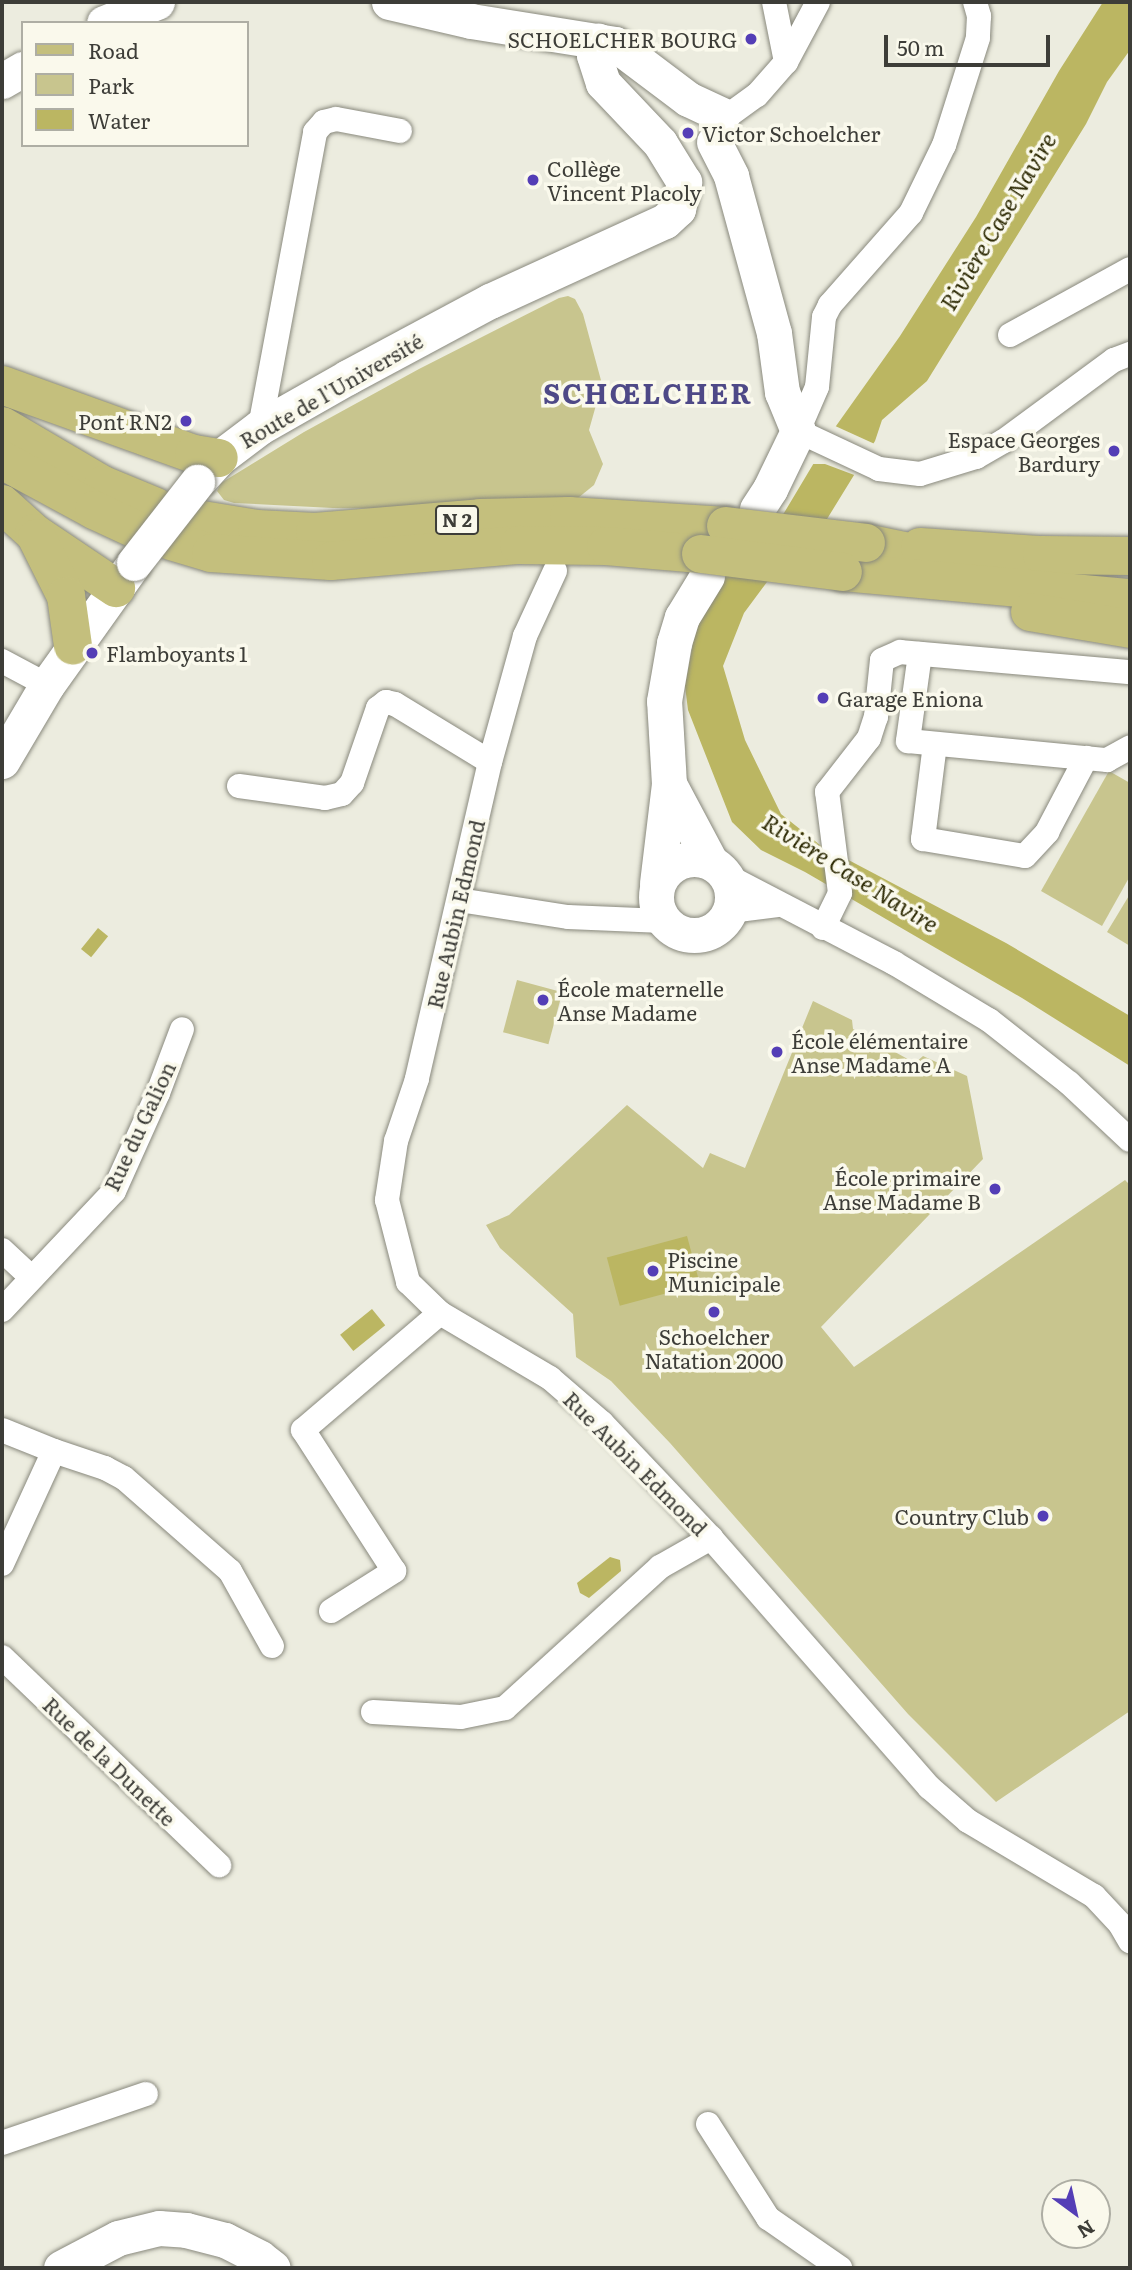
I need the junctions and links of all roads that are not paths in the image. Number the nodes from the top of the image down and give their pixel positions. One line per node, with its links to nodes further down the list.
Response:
1 (157, 2): 6 (street)
2 (389, 2): 7 (street)
3 (774, 2): 8 (street)
4 (818, 2): 8 (street)
5 (975, 2): 19 (street)
6 (109, 21)
7 (598, 41): 12 (street); 18 (street, Route de l'Université)
8 (786, 62): 12 (street)
9 (21, 69): 10 (street)
10 (2, 81)
11 (400, 131): 18 (street)
12 (725, 136): 19 (street)
13 (1130, 269): 14 (street)
14 (1010, 335)
15 (1130, 354): 19 (street)
16 (2, 385): 23 (main road)
17 (2, 426): 23 (main road, N 2)
18 (260, 426): 23 (street, Route de l'Université)
19 (811, 438): 22 (street)
20 (2, 460): 23 (main road, N 2)
21 (2, 504): 24 (main road)
22 (741, 517): 23 (main road, N 2); 26 (main road, N 2, bridge)
23 (165, 524): 24 (main road); 27 (main road, N 2); 32 (street, Route de l'Université)
24 (34, 533): 32 (main road)
25 (1130, 556): 26 (main road)
26 (858, 563): 27 (main road, N 2, bridge); 29 (main road, N 2); 30 (main road, N 2); 31 (main road)
27 (704, 565): 42 (street)
28 (555, 571): 41 (street, Rue Aubin Edmond)
29 (1130, 586)
30 (1130, 598)
31 (1130, 629)
32 (73, 646): 36 (street, Route de l'Université)
33 (920, 654): 35 (street); 37 (street); 49 (street)
34 (2, 661): 36 (street)
35 (1130, 673)
36 (47, 685): 40 (street, Route de l'Université)
37 (934, 744): 39 (street); 39 (street)
38 (1130, 747): 39 (street)
39 (1086, 758)
40 (2, 761)
41 (490, 762): 43 (street); 45 (street, Rue Aubin Edmond)
42 (668, 783): 44 (street); 46 (street)
43 (239, 786)
44 (718, 869): 46 (street); 47 (street); 48 (street)
45 (459, 900): 46 (street); 55 (street, Rue Aubin Edmond)
46 (652, 905): 48 (street)
47 (778, 905): 48 (street); 49 (street)
48 (730, 911)
49 (823, 928): 51 (street)
50 (182, 1028): 53 (street, Rue du Galion)
51 (1130, 1140)
52 (2, 1250): 53 (street)
53 (31, 1277): 54 (street, Rue du Galion)
54 (2, 1310)
55 (440, 1312): 58 (street, Rue Aubin Edmond); 60 (street)
56 (2, 1430): 57 (street)
57 (54, 1451): 59 (street); 61 (street)
58 (711, 1538): 63 (street); 65 (street, Rue Aubin Edmond)
59 (2, 1564)
60 (331, 1611)
61 (272, 1646)
62 (2, 1657): 64 (street, Rue de la Dunette)
63 (373, 1712)
64 (219, 1865)
65 (1130, 1941)
66 (146, 2094): 68 (street)
67 (708, 2124): 71 (street)
68 (2, 2143)
69 (61, 2268): 70 (street)
70 (272, 2268)
71 (840, 2268)

